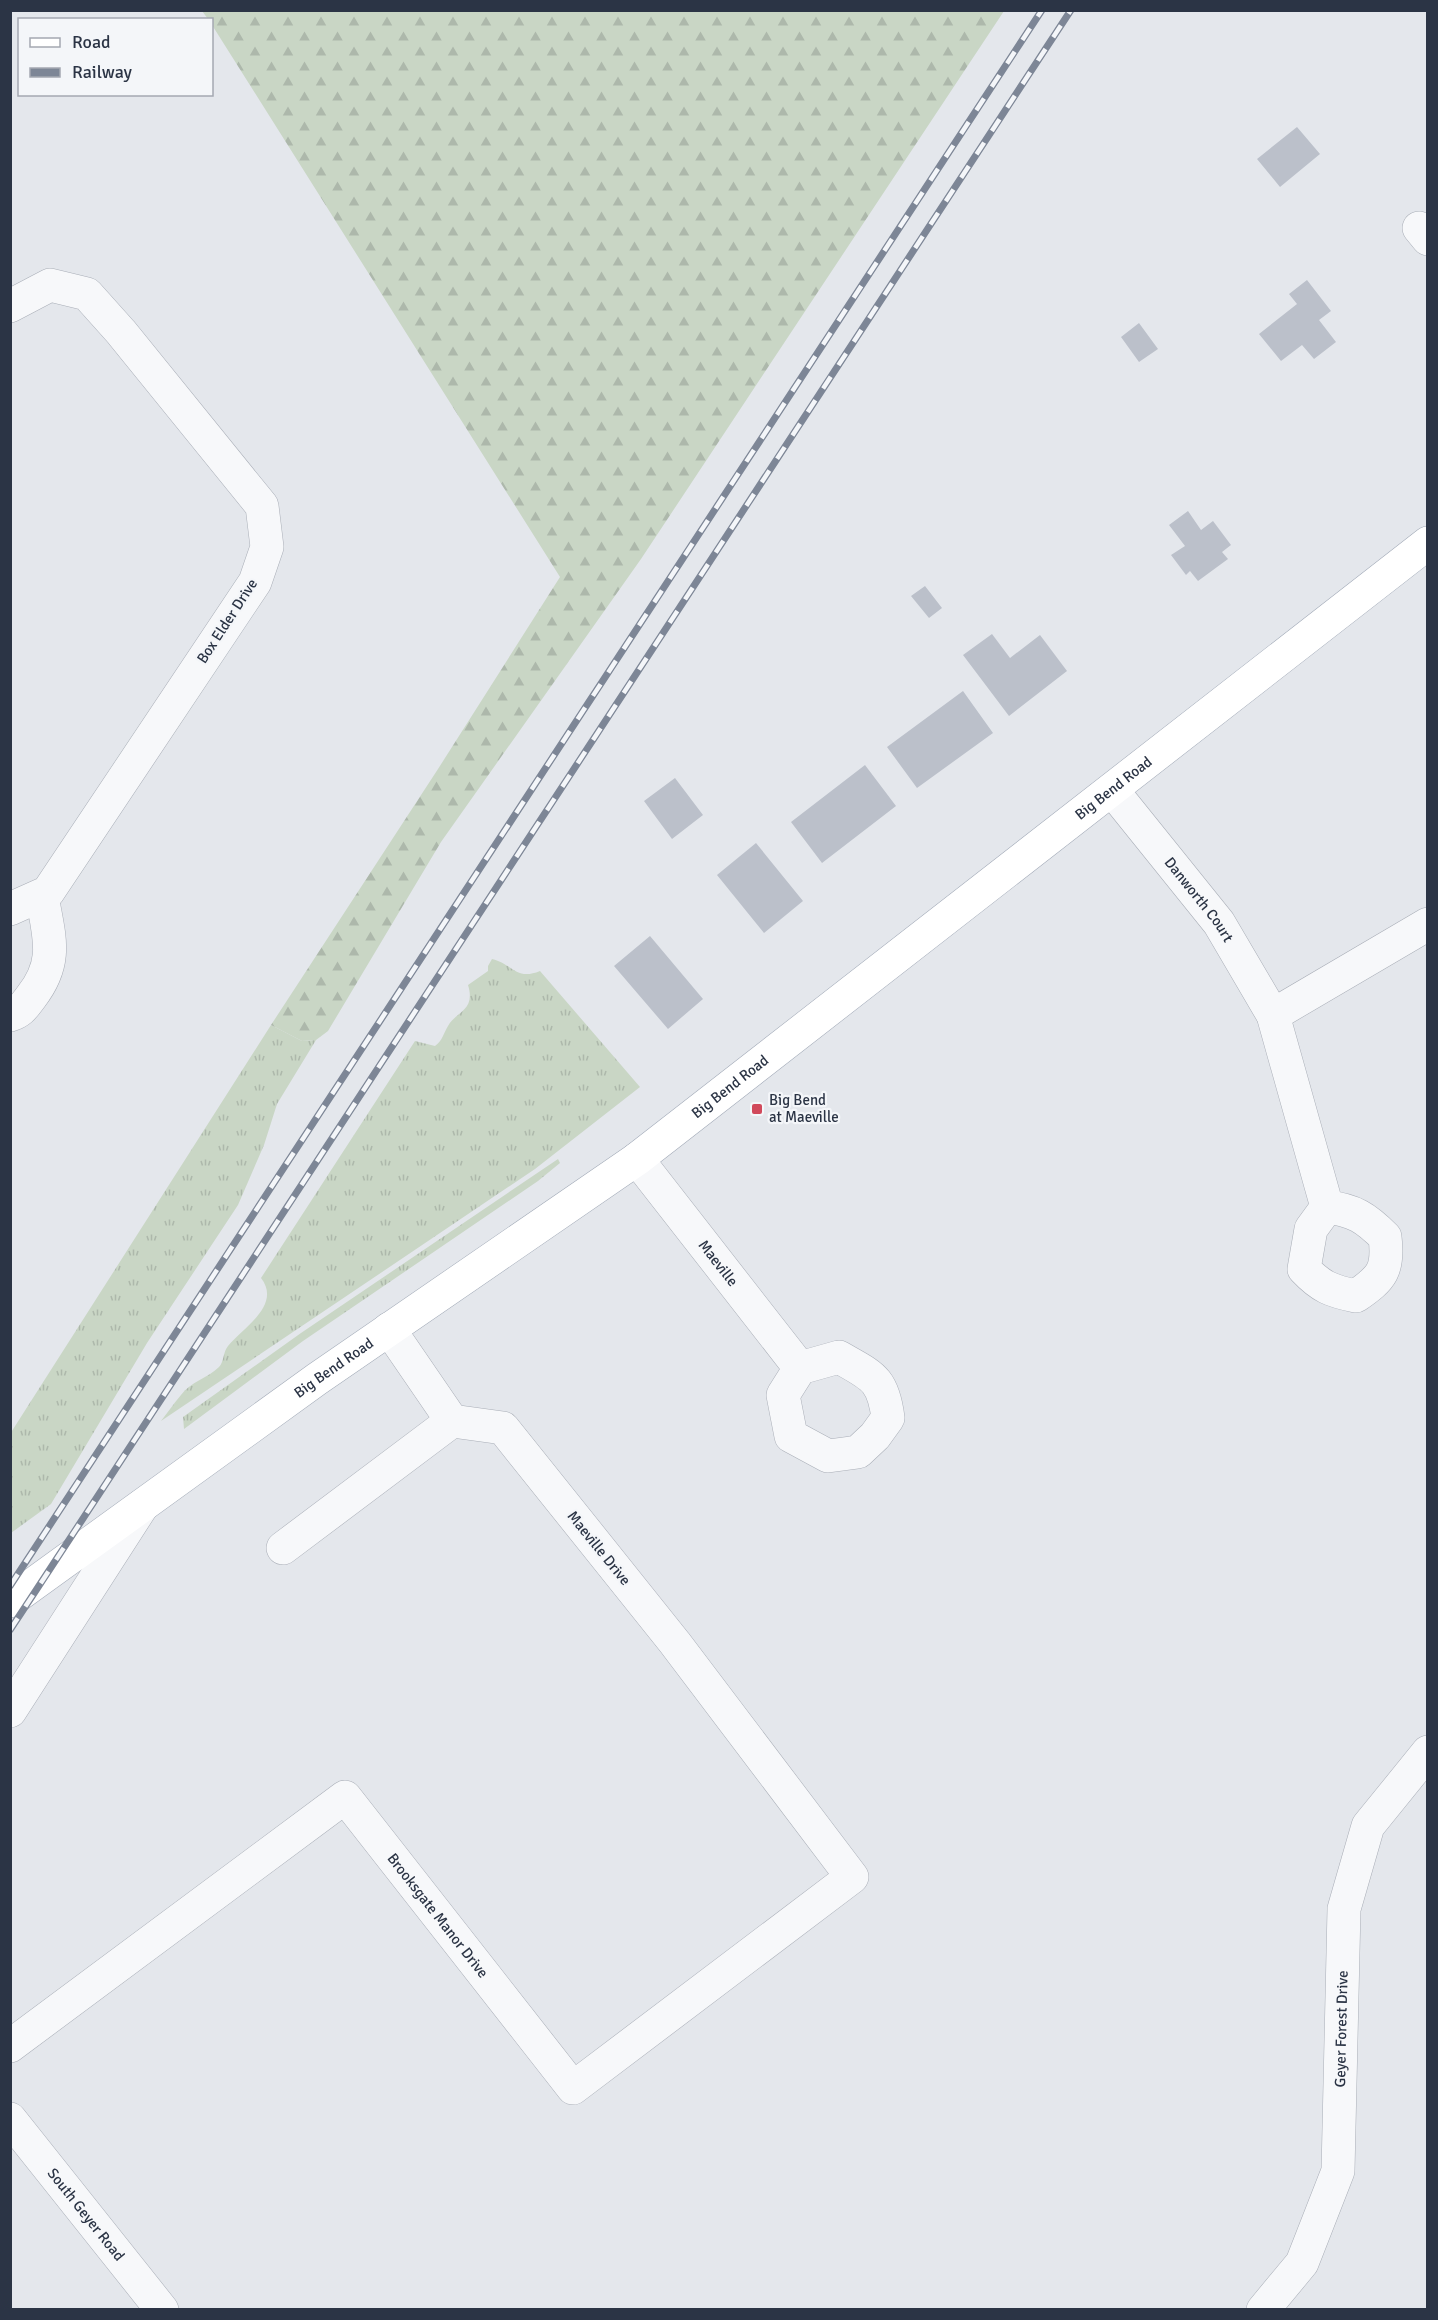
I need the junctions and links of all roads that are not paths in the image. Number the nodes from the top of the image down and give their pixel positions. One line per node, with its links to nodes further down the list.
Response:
1 (10, 306): 4 (street, Box Elder Drive)
2 (1428, 543): 3 (main road, Big Bend Road)
3 (1112, 790): 8 (street, Danworth Court); 9 (main road, Big Bend Road)
4 (42, 896): 5 (street, Box Elder Drive); 7 (street)
5 (10, 909)
6 (1428, 924): 8 (street)
7 (10, 1015)
8 (1274, 1015): 10 (street, Danworth Court)
9 (637, 1159): 11 (main road, Big Bend Road); 12 (street, Maeville)
10 (1327, 1207)
11 (389, 1329): 13 (street); 14 (main road, Big Bend Road)
12 (800, 1368)
13 (452, 1422): 15 (street); 19 (street, Maeville Drive)
14 (143, 1504): 16 (main road, Big Bend Road); 17 (street)
15 (283, 1548)
16 (10, 1601)
17 (10, 1711)
18 (1428, 1752): 23 (street, Geyer Forest Drive)
19 (852, 1877): 20 (street, Brooksgate Manor Drive)
20 (10, 2046)
21 (10, 2119): 22 (street, South Geyer Road)
22 (162, 2310)
23 (1263, 2310)

